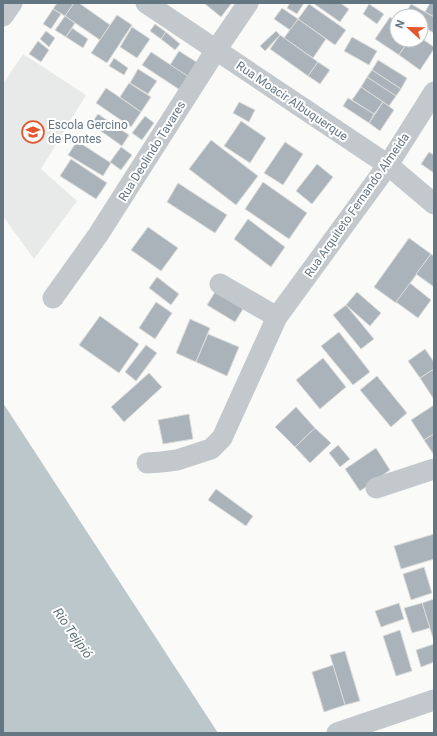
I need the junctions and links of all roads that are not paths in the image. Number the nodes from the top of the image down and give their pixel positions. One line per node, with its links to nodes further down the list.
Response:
1 (12, 3): 4 (street)
2 (146, 3): 5 (street, Rua Moacir Albuquerque)
3 (248, 3): 5 (street, Rua Deolindo Tavares)
4 (3, 16)
5 (216, 50): 7 (street, Rua Moacir Albuquerque); 10 (street, Rua Deolindo Tavares)
6 (434, 92): 7 (street, Rua Arquiteto Fernando Almeida)
7 (388, 165): 8 (street, Rua Moacir Albuquerque); 11 (street, Rua Arquiteto Fernando Almeida)
8 (434, 204)
9 (220, 284): 11 (street)
10 (53, 298)
11 (277, 317): 12 (street, Rua Arquiteto Fernando Almeida)
12 (147, 463)
13 (434, 469): 14 (street)
14 (376, 488)
15 (434, 700): 16 (street)
16 (337, 733)

